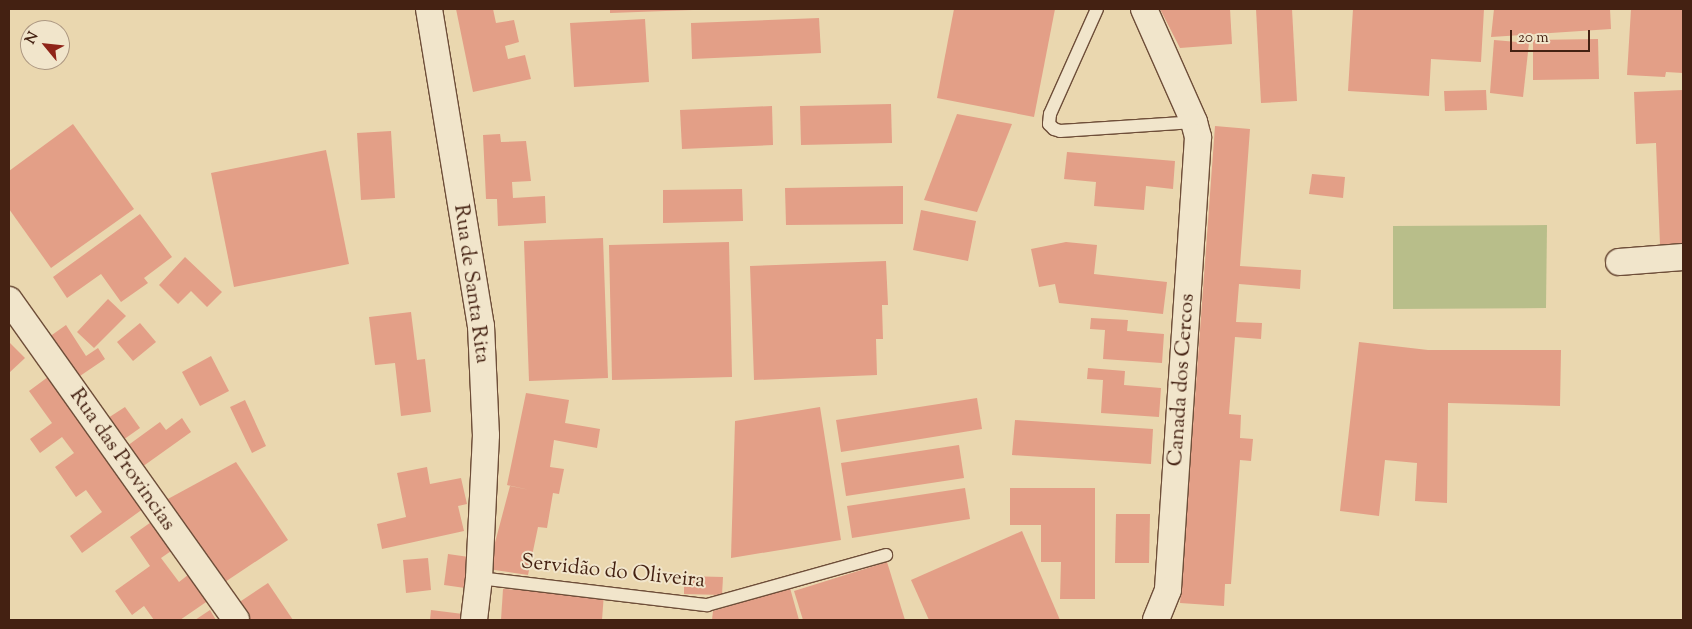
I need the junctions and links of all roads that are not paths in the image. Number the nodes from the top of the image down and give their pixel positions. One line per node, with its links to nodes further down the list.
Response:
1 (429, 9): 9 (street, Rua de Santa Rita)
2 (1097, 9): 4 (lane)
3 (1144, 9): 4 (street)
4 (1196, 129): 12 (street, Canada dos Cercos)
5 (1683, 257): 6 (street)
6 (1619, 262)
7 (9, 300): 10 (street, Rua das Provincias)
8 (886, 555): 9 (lane, Servidão do Oliveira)
9 (479, 578): 11 (street, Rua de Santa Rita)
10 (236, 620)
11 (474, 620)
12 (1156, 620)

